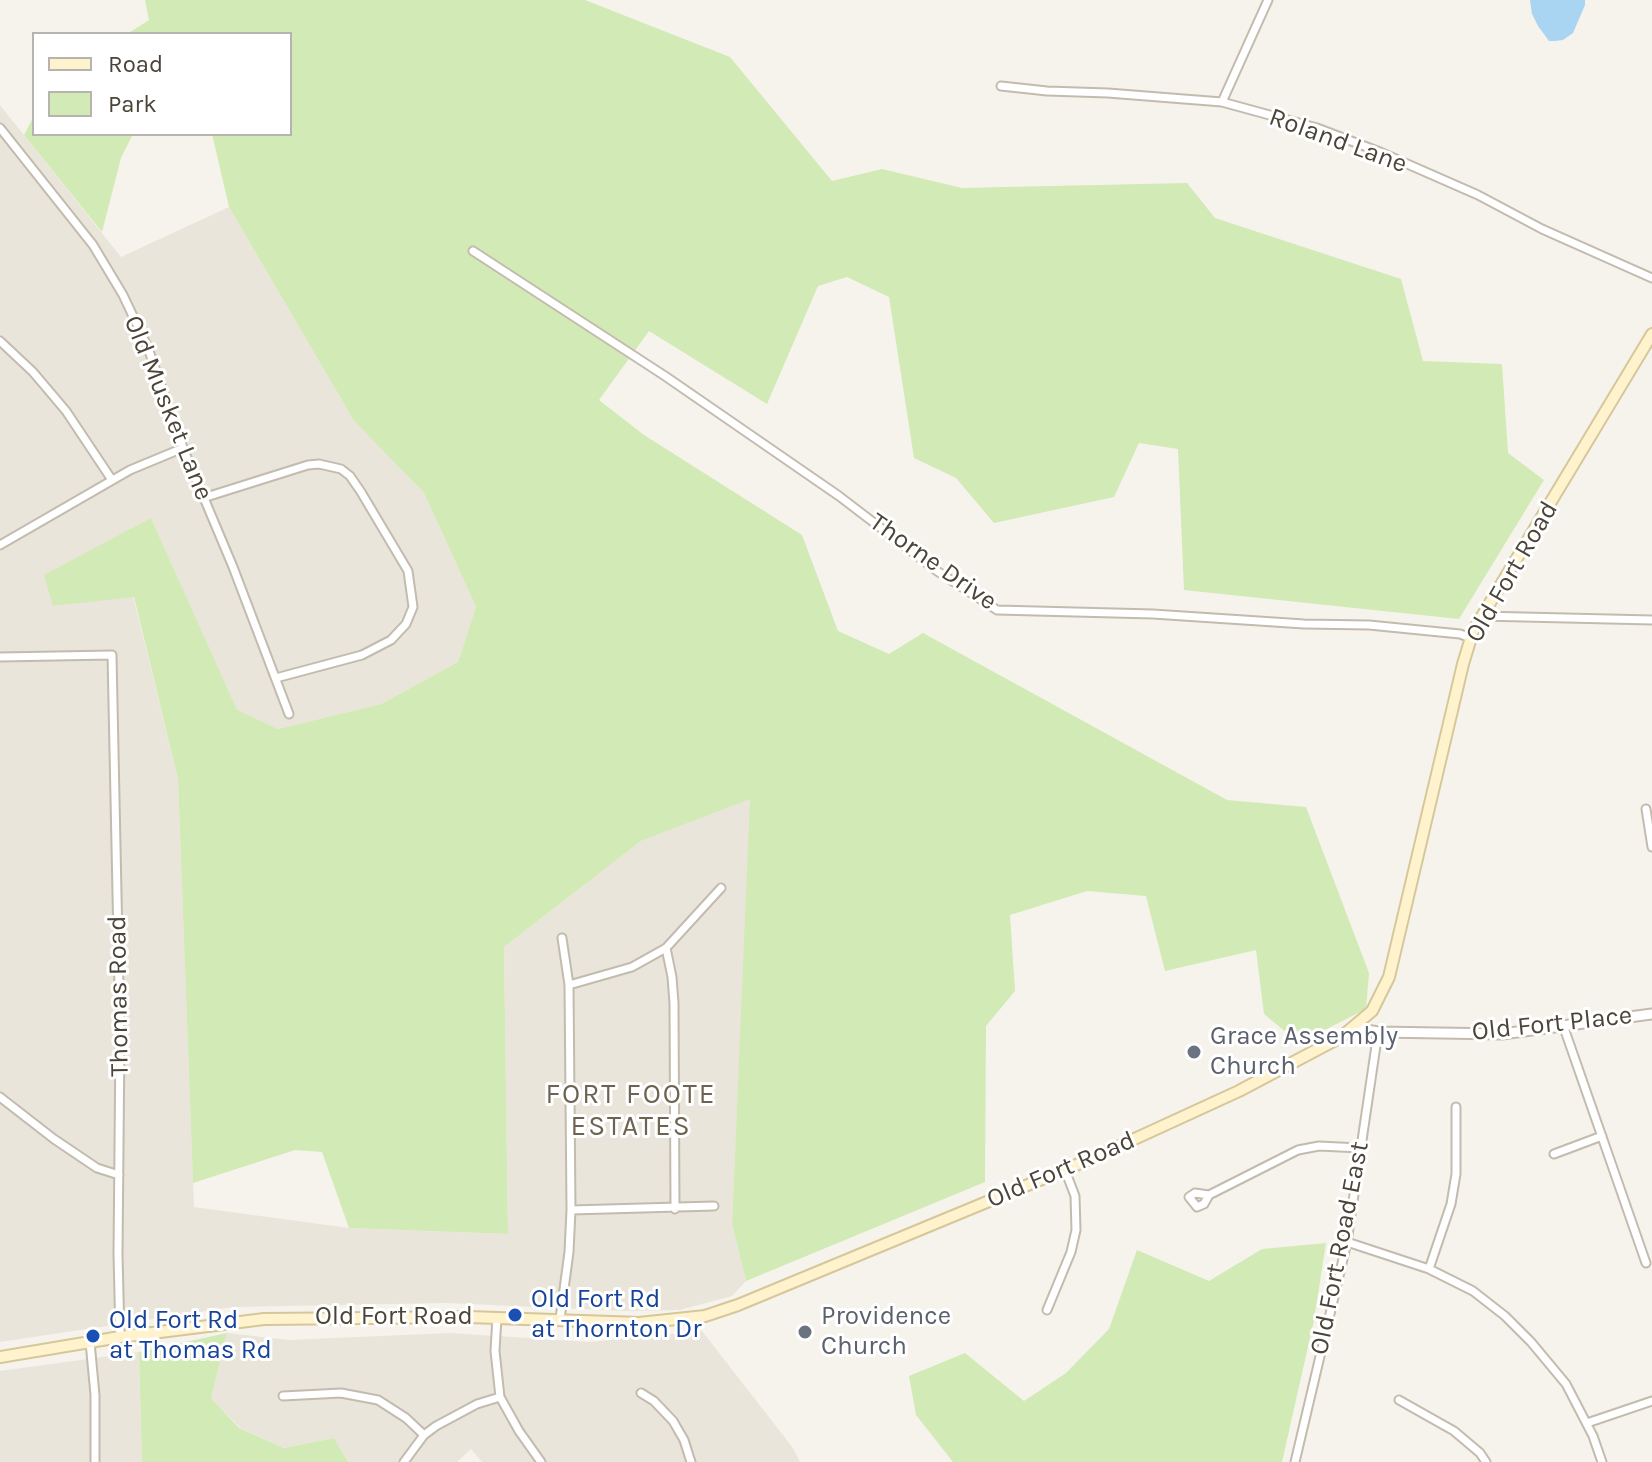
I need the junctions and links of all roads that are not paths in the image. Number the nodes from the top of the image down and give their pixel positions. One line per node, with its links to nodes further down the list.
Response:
1 (1268, 0): 3 (street)
2 (1001, 86): 3 (street, Roland Lane)
3 (1222, 102): 6 (street, Roland Lane)
4 (0, 128): 9 (street, Old Musket Lane)
5 (473, 251): 15 (street, Thorne Drive)
6 (1652, 278)
7 (1652, 334): 13 (main road, Old Fort Road)
8 (0, 341): 10 (street)
9 (183, 448): 10 (street); 11 (street, Old Musket Lane)
10 (112, 480): 12 (street)
11 (203, 498): 17 (street, Old Musket Lane); 17 (street)
12 (0, 545)
13 (1481, 616): 14 (street); 15 (main road, Old Fort Road)
14 (1652, 620)
15 (1471, 638): 27 (main road, Old Fort Road)
16 (0, 657): 35 (street, Thomas Road)
17 (276, 678): 18 (street, Old Musket Lane)
18 (289, 714)
19 (1646, 809): 20 (street)
20 (1652, 847)
21 (721, 888): 23 (street)
22 (562, 938): 24 (street)
23 (666, 948): 24 (street); 38 (street)
24 (569, 985): 39 (street)
25 (1652, 1014): 26 (street, Old Fort Place)
26 (1563, 1025): 28 (street, Old Fort Place); 31 (street)
27 (1355, 1028): 28 (street, Old Fort Place); 34 (main road, Old Fort Road)
28 (1378, 1032): 32 (street, Old Fort Road East)
29 (0, 1097): 35 (street)
30 (1456, 1107): 42 (street)
31 (1602, 1136): 33 (street); 41 (street)
32 (1360, 1148): 36 (street); 40 (street, Old Fort Road East)
33 (1554, 1154)
34 (1065, 1170): 43 (street); 45 (main road, Old Fort Road)
35 (119, 1175): 46 (street, Thomas Road)
36 (1209, 1195)
37 (714, 1206): 38 (street)
38 (675, 1209): 39 (street)
39 (571, 1210): 45 (street)
40 (1347, 1242): 42 (street); 60 (street, Old Fort Road East)
41 (1646, 1263)
42 (1429, 1269): 54 (street)
43 (1047, 1310)
44 (497, 1317): 45 (main road, Old Fort Road); 46 (main road, Old Fort Road); 51 (street)
45 (560, 1319)
46 (120, 1337): 47 (main road, Old Fort Road)
47 (90, 1342): 48 (main road, Old Fort Road); 56 (street)
48 (0, 1357)
49 (641, 1393): 59 (street)
50 (283, 1396): 55 (street)
51 (500, 1397): 55 (street); 58 (street)
52 (1399, 1400): 61 (street)
53 (1652, 1401): 54 (street)
54 (1587, 1423): 62 (street)
55 (424, 1435): 57 (street)
56 (95, 1462)
57 (404, 1462)
58 (541, 1462)
59 (691, 1462)
60 (1295, 1462)
61 (1486, 1462)
62 (1602, 1462)

